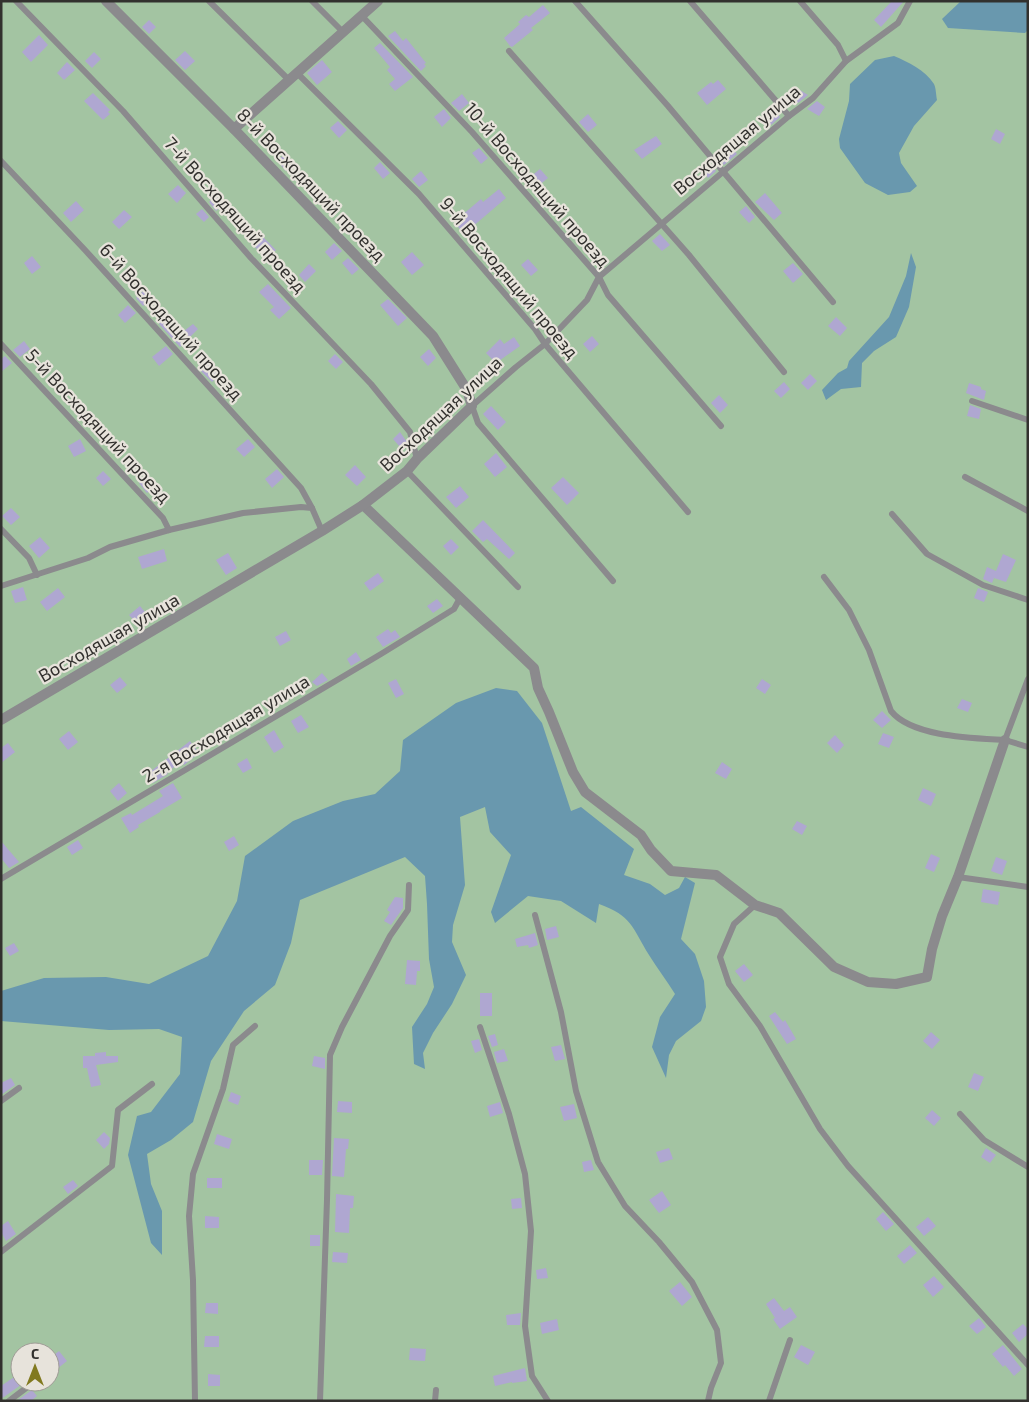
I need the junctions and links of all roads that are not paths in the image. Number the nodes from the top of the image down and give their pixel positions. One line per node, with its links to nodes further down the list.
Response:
1 (16, 1): 29 (lane, 7-й Восходящий проезд)
2 (106, 1): 16 (street, 8-й Восходящий проезд)
3 (209, 1): 14 (lane, 9-й Восходящий проезд)
4 (312, 1): 11 (lane)
5 (378, 1): 10 (street)
6 (575, 1): 18 (lane)
7 (690, 1): 15 (lane)
8 (800, 1): 13 (lane)
9 (909, 1): 13 (lane, Восходящая улица)
10 (361, 15): 11 (street); 20 (lane, 10-й Восходящий проезд)
11 (343, 32): 14 (street)
12 (509, 51): 19 (lane)
13 (846, 61): 15 (lane, Восходящая улица)
14 (293, 77): 16 (street); 23 (lane, 9-й Восходящий проезд)
15 (789, 116): 18 (lane, Восходящая улица)
16 (234, 129): 26 (street, 8-й Восходящий проезд)
17 (1, 161): 33 (lane, 6-й Восходящий проезд)
18 (724, 171): 19 (lane, Восходящая улица); 21 (lane)
19 (661, 225): 20 (lane, Восходящая улица); 24 (lane)
20 (599, 277): 23 (lane, Восходящая улица); 28 (lane, 10-й Восходящий проезд)
21 (833, 302)
22 (1, 344): 38 (lane, 5-й Восходящий проезд)
23 (545, 344): 26 (lane, Восходящая улица); 35 (lane, 9-й Восходящий проезд)
24 (784, 372)
25 (972, 401): 27 (lane)
26 (472, 406): 29 (street, Восходящая улица); 42 (lane)
27 (1028, 420)
28 (721, 426)
29 (417, 458): 30 (street, Восходящая улица)
30 (407, 471): 32 (street, Восходящая улица); 44 (lane)
31 (965, 477): 34 (lane)
32 (363, 505): 39 (street, Восходящая улица); 45 (street)
33 (312, 508): 38 (lane); 39 (lane, 6-й Восходящий проезд)
34 (1028, 511)
35 (688, 512)
36 (892, 514): 46 (lane)
37 (1, 529): 40 (lane)
38 (169, 530): 40 (lane)
39 (322, 532): 48 (street, Восходящая улица)
40 (37, 574): 43 (lane)
41 (824, 577): 49 (lane)
42 (613, 581)
43 (1, 586)
44 (518, 586)
45 (460, 598): 52 (lane, 2-я Восходящая улица); 55 (street)
46 (1028, 600)
47 (1028, 679): 49 (lane)
48 (1, 720)
49 (1005, 740): 50 (lane); 51 (street)
50 (1028, 747)
51 (958, 878): 54 (lane); 55 (street)
52 (1, 879)
53 (409, 886): 71 (lane)
54 (1028, 887)
55 (755, 905): 66 (lane)
56 (535, 915): 74 (lane)
57 (254, 1026): 70 (lane)
58 (480, 1027): 73 (lane)
59 (152, 1084): 64 (lane)
60 (19, 1088): 61 (lane)
61 (1, 1101)
62 (960, 1114): 63 (lane)
63 (1028, 1167)
64 (1, 1252)
65 (790, 1340): 75 (lane)
66 (1028, 1365)
67 (436, 1390): 72 (lane)
68 (21, 1392): 69 (lane)
69 (9, 1401)
70 (195, 1401)
71 (320, 1401)
72 (435, 1401)
73 (548, 1401)
74 (708, 1401)
75 (768, 1401)

